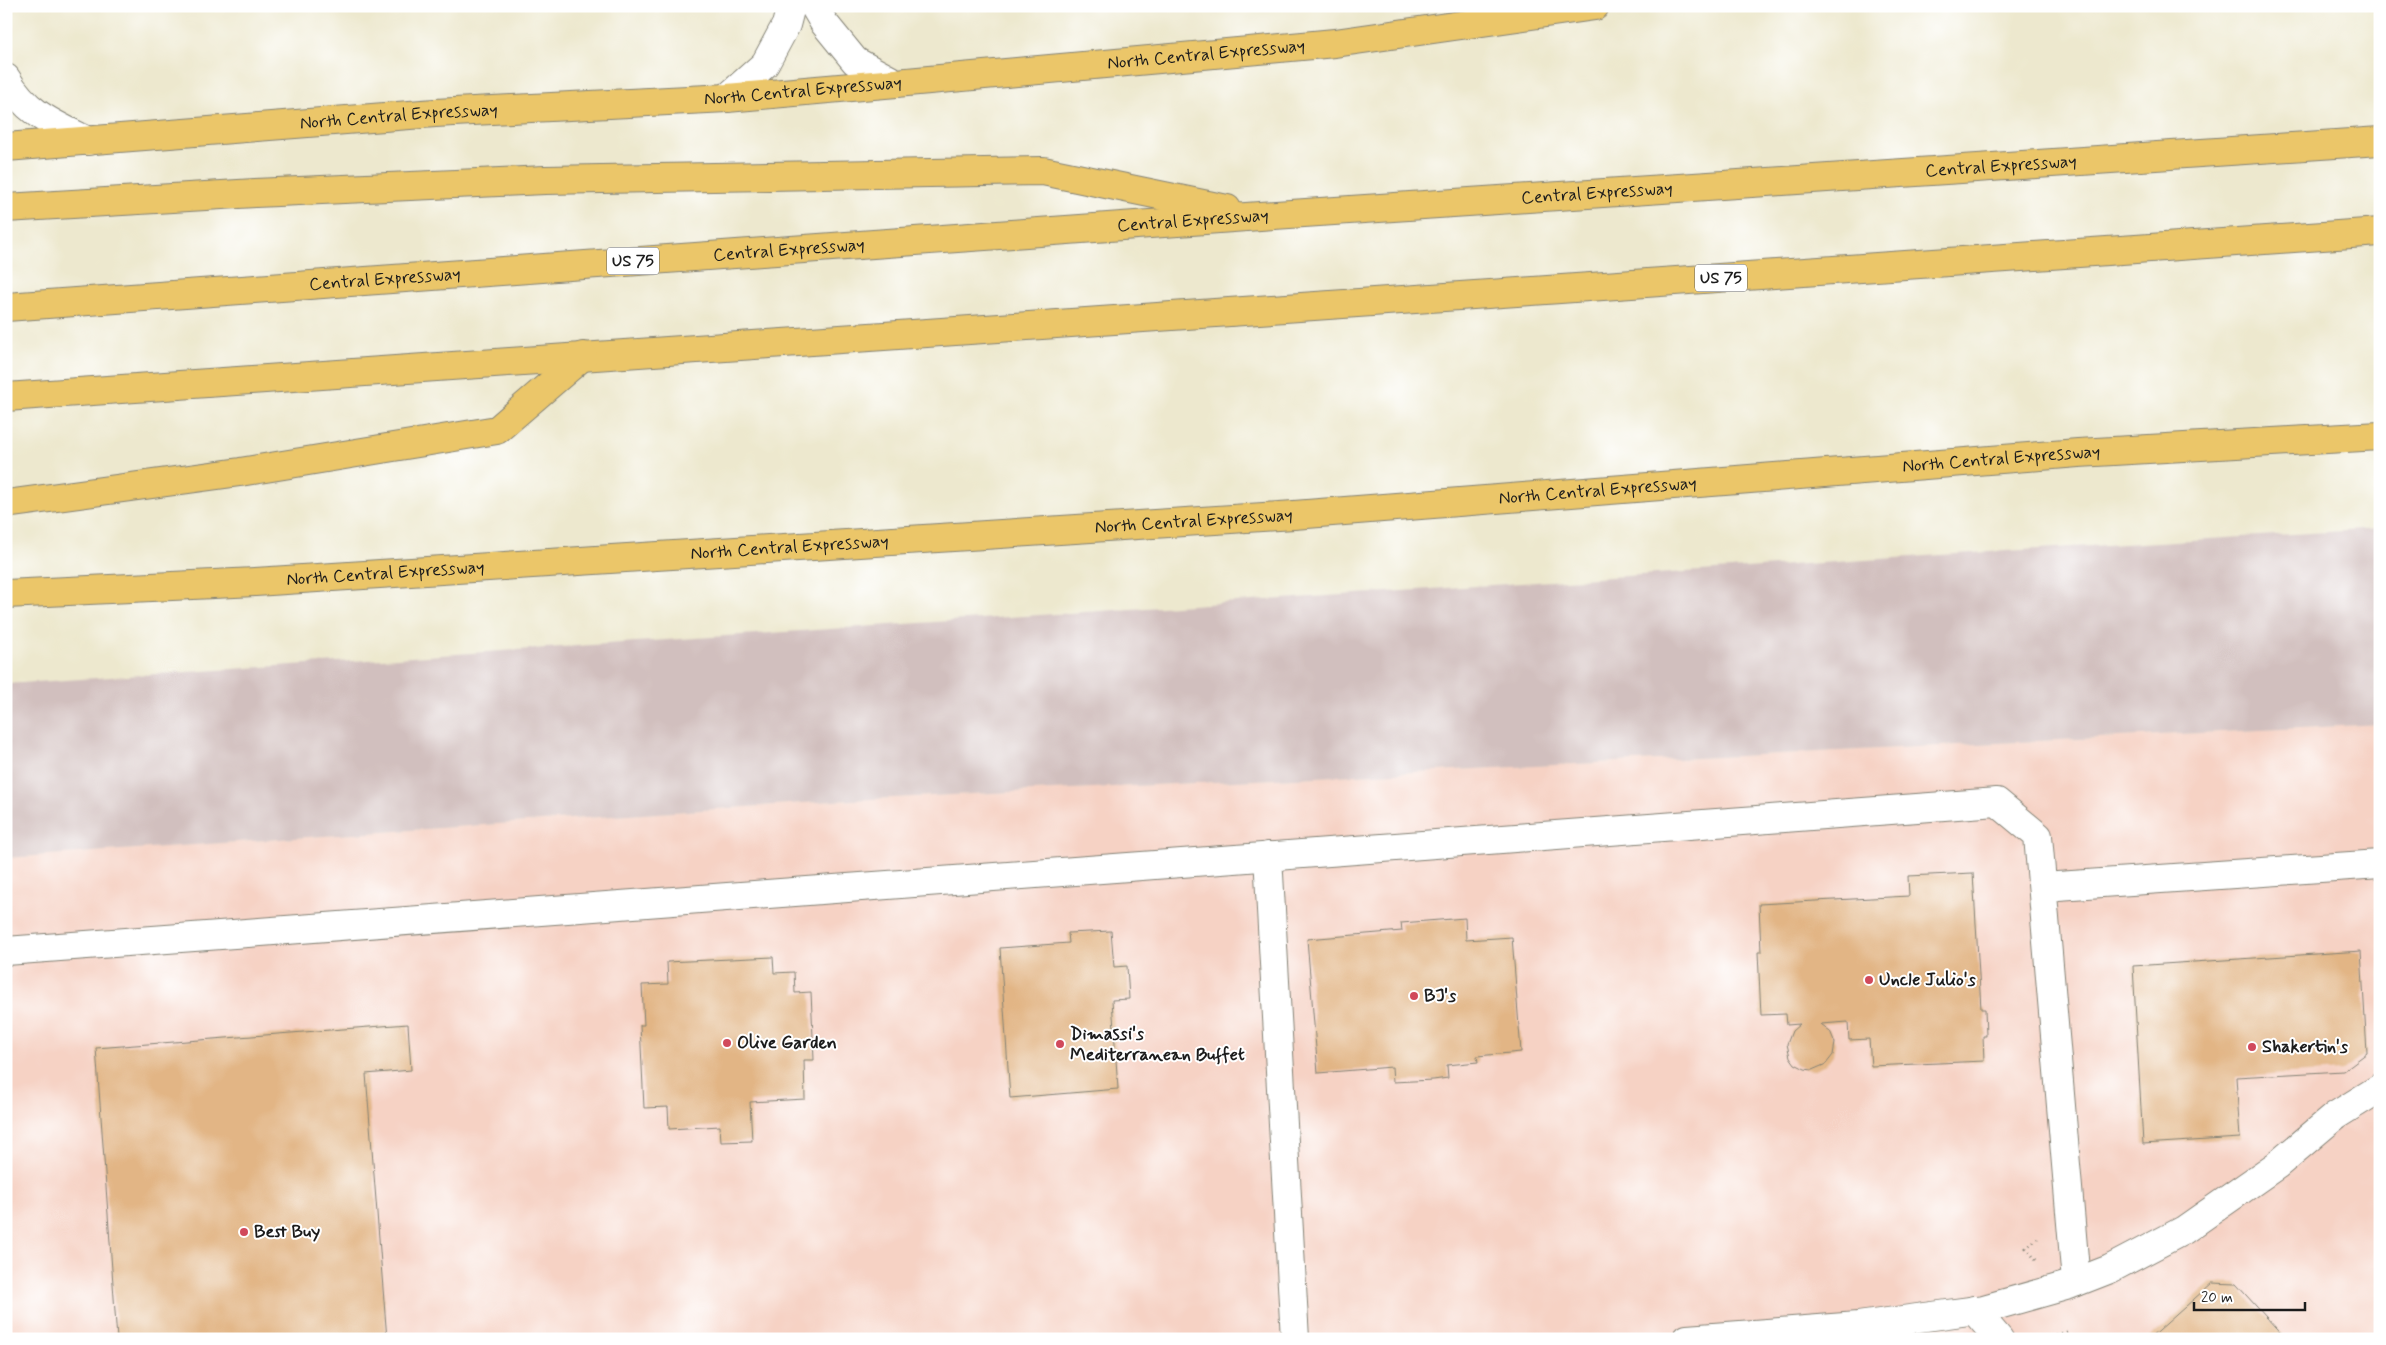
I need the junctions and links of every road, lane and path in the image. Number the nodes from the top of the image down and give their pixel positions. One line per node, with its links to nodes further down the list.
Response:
1 (791, 6): 7 (lane)
2 (814, 6): 6 (lane)
3 (1587, 7): 4 (main road, North Central Expressway)
4 (1515, 12): 6 (main road, North Central Expressway)
5 (6, 78): 8 (lane)
6 (896, 83): 7 (main road, North Central Expressway)
7 (727, 98): 8 (main road, North Central Expressway)
8 (88, 141): 10 (main road, North Central Expressway)
9 (2374, 141): 12 (main road, Central Expressway / US 75)
10 (6, 147)
11 (6, 208): 12 (main road)
12 (1260, 216): 14 (main road, Central Expressway / US 75)
13 (2380, 232): 15 (main road, US 75)
14 (6, 307)
15 (583, 356): 16 (main road, US 75); 18 (main road)
16 (6, 396)
17 (2380, 436): 19 (main road, North Central Expressway)
18 (6, 504)
19 (6, 594)
20 (1268, 856): 22 (lane); 23 (lane); 29 (lane)
21 (2380, 864): 22 (lane)
22 (2043, 887): 25 (lane)
23 (6, 951)
24 (2380, 1088): 25 (lane)
25 (2076, 1282): 26 (lane)
26 (1974, 1310): 28 (lane); 31 (lane)
27 (2070, 1331): 32 (path)
28 (1863, 1333): 30 (lane)
29 (1295, 1339)
30 (1687, 1339)
31 (1999, 1339)
32 (2042, 1339)

